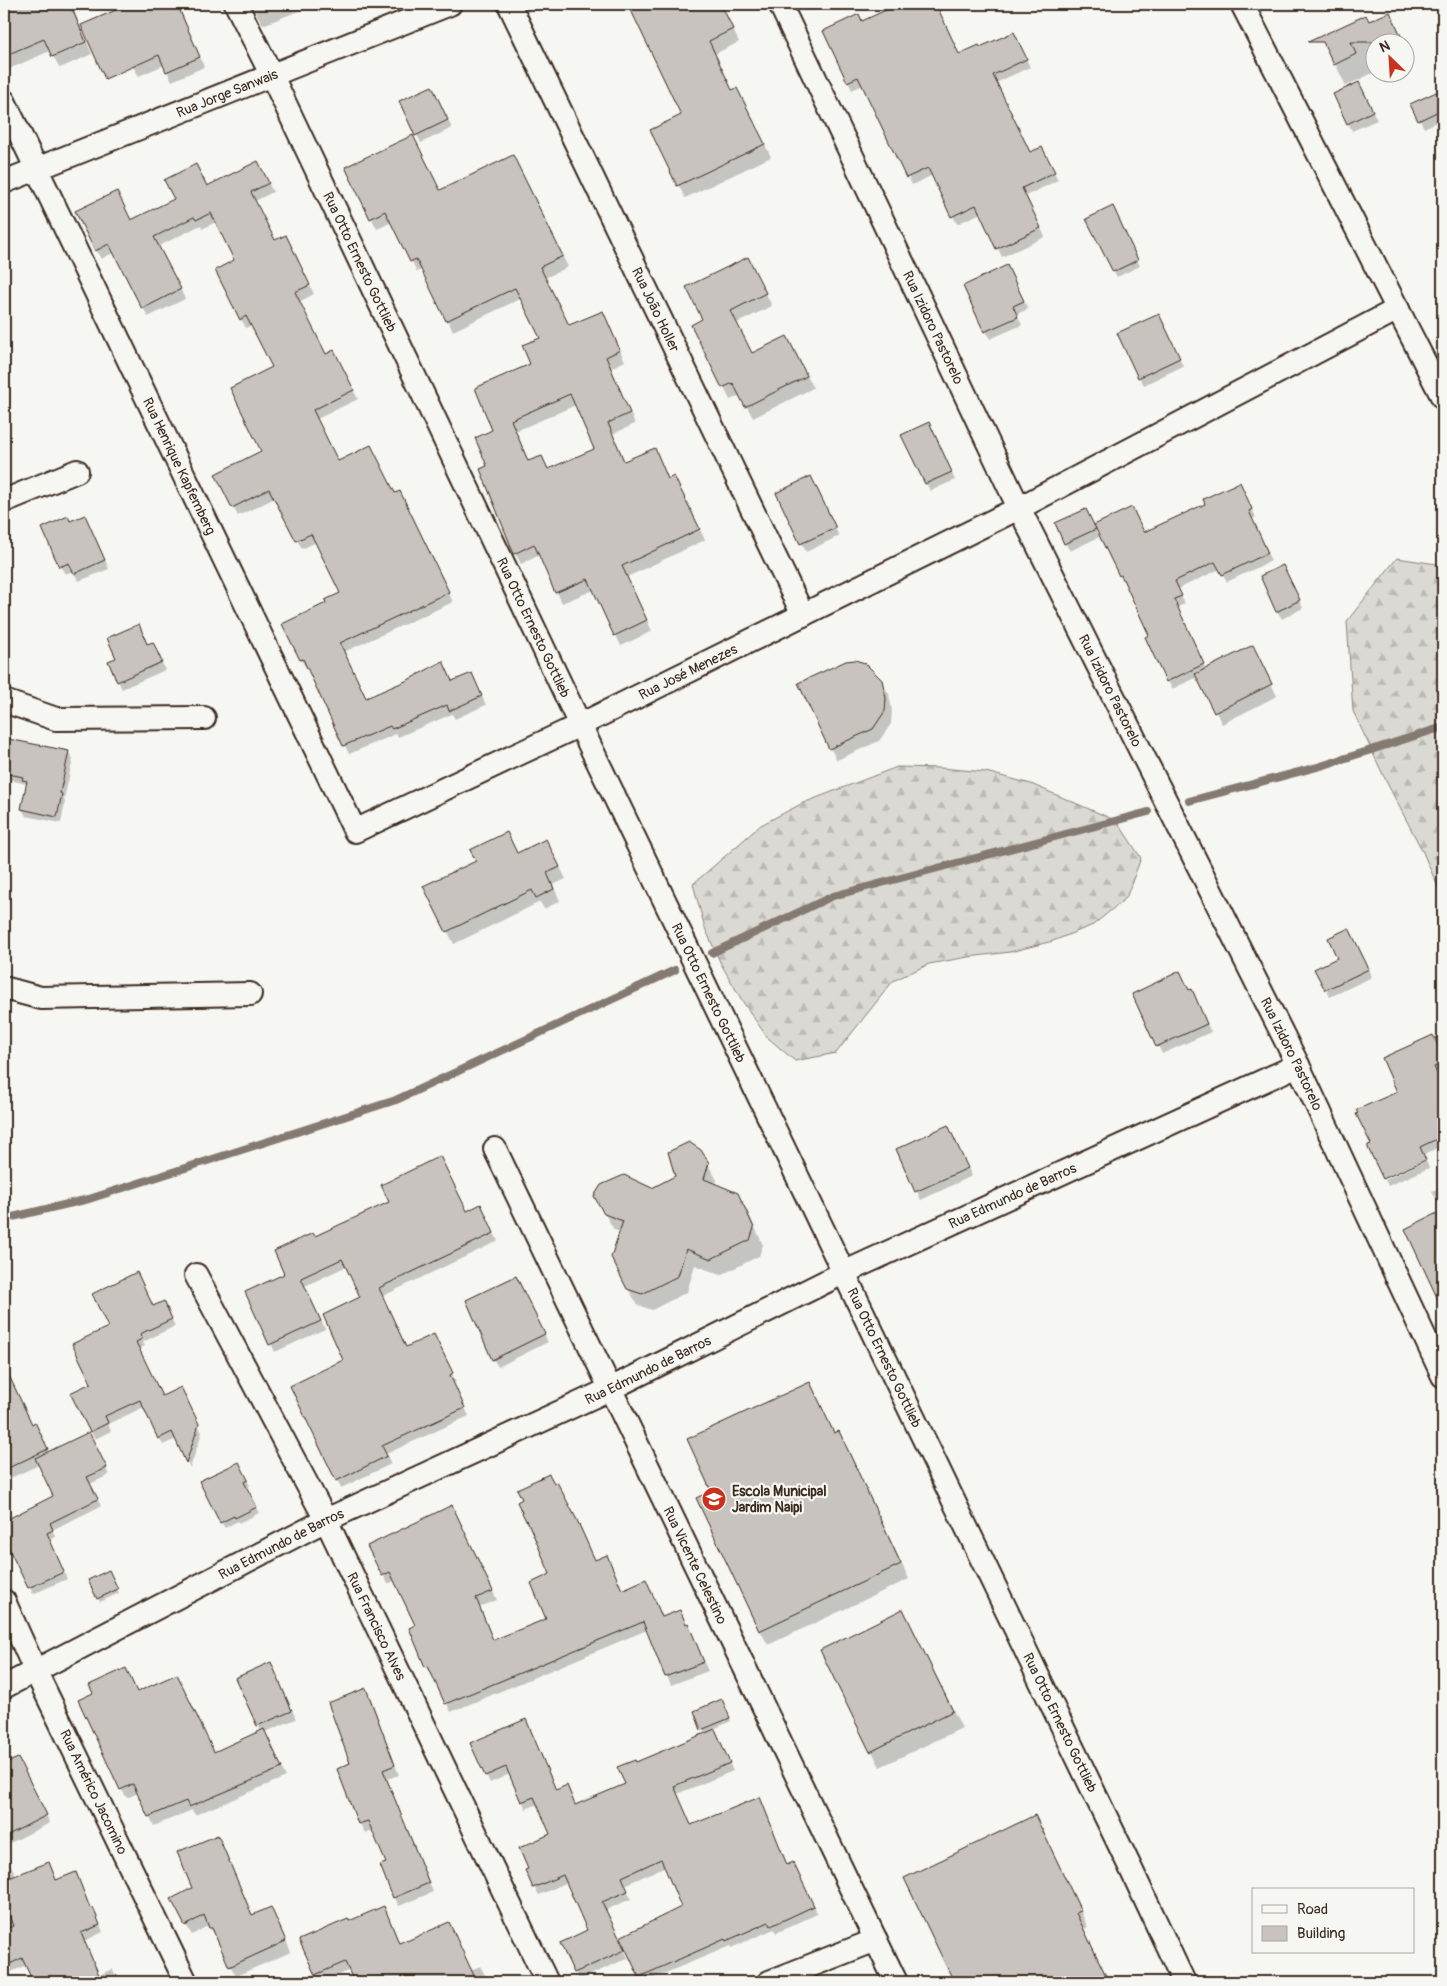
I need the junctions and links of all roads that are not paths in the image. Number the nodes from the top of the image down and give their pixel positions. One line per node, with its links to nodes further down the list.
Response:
1 (236, 4): 6 (street, Rua Otto Ernesto Gottlieb)
2 (450, 4): 6 (street, Rua Jorge Sanwais)
3 (509, 4): 15 (street, Rua João Holler)
4 (780, 4): 14 (street, Rua Izidoro Pastorelo)
5 (1242, 4): 10 (street)
6 (271, 74): 8 (street, Rua Jorge Sanwais); 18 (street, Rua Otto Ernesto Gottlieb)
7 (4, 101): 8 (street, Rua Henrique Kapfemberg)
8 (36, 168): 9 (street, Rua Jorge Sanwais); 19 (street, Rua Henrique Kapfemberg)
9 (4, 182)
10 (1398, 309): 11 (street); 14 (street, Rua José Menezes)
11 (1443, 398)
12 (77, 471): 13 (street)
13 (4, 501)
14 (1019, 508): 15 (street, Rua José Menezes); 22 (street, Rua Izidoro Pastorelo)
15 (802, 615): 18 (street, Rua José Menezes)
16 (4, 701): 17 (street)
17 (204, 718)
18 (580, 726): 19 (street, Rua José Menezes); 24 (street, Rua Otto Ernesto Gottlieb)
19 (355, 831)
20 (4, 988): 21 (street)
21 (250, 994)
22 (1298, 1065): 24 (street, Rua Edmundo de Barros); 26 (street, Rua Izidoro Pastorelo)
23 (495, 1150): 27 (street, Rua Vicente Celestino)
24 (843, 1273): 27 (street, Rua Edmundo de Barros); 37 (street, Rua Otto Ernesto Gottlieb)
25 (196, 1275): 28 (street, Rua Francisco Alves)
26 (1443, 1376)
27 (610, 1389): 28 (street, Rua Edmundo de Barros); 32 (street, Rua Vicente Celestino)
28 (326, 1520): 30 (street, Rua Edmundo de Barros); 34 (street, Rua Francisco Alves)
29 (4, 1600): 30 (street, Rua Américo Jacomino)
30 (35, 1670): 31 (street, Rua Edmundo de Barros); 33 (street, Rua Américo Jacomino)
31 (4, 1687)
32 (876, 1940): 35 (street); 36 (street, Rua Vicente Celestino)
33 (186, 1982)
34 (547, 1982)
35 (768, 1982)
36 (896, 1982)
37 (1184, 1982)

